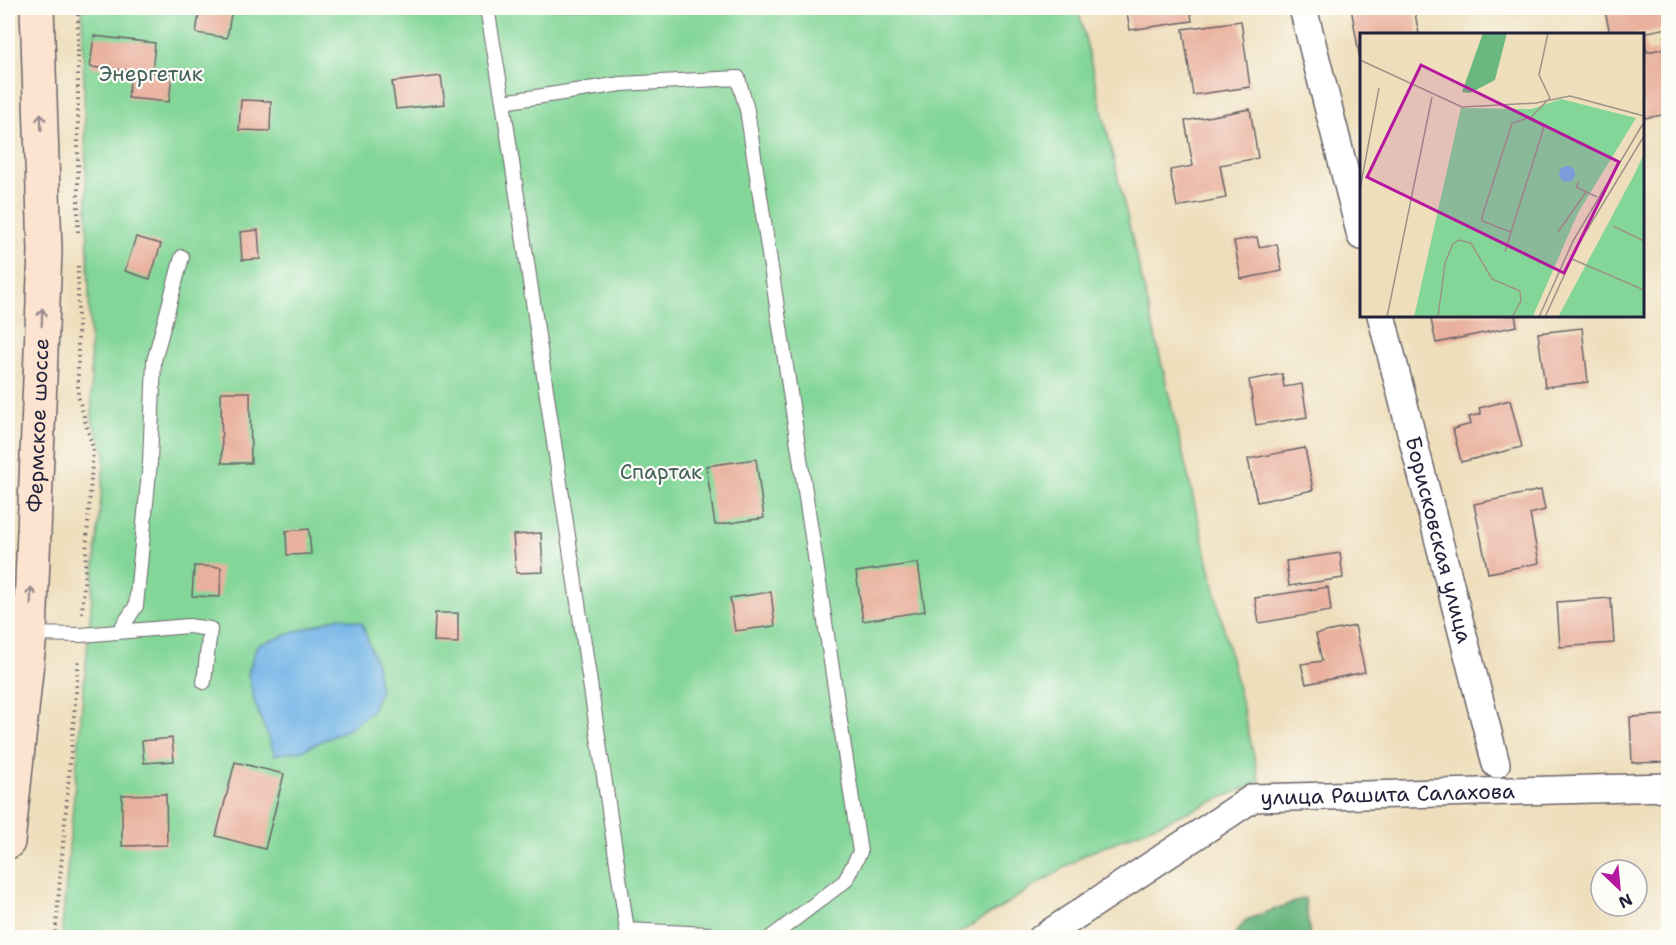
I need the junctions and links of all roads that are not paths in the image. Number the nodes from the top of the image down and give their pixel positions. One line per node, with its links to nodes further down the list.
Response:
1 (37, 8): 9 (main road, Фермское шоссе, one-way to 1)
2 (487, 8): 4 (lane)
3 (1303, 8): 5 (street)
4 (503, 102): 14 (lane); 15 (lane)
5 (1360, 232)
6 (182, 257): 8 (lane)
7 (1381, 316): 11 (street, Борисковская улица)
8 (120, 630): 9 (lane); 10 (lane)
9 (30, 634): 13 (main road, Фермское шоссе)
10 (204, 682)
11 (1496, 764)
12 (1668, 787): 16 (street, улица Рашита Салахова)
13 (8, 842)
14 (715, 938)
15 (770, 938)
16 (1042, 938)

